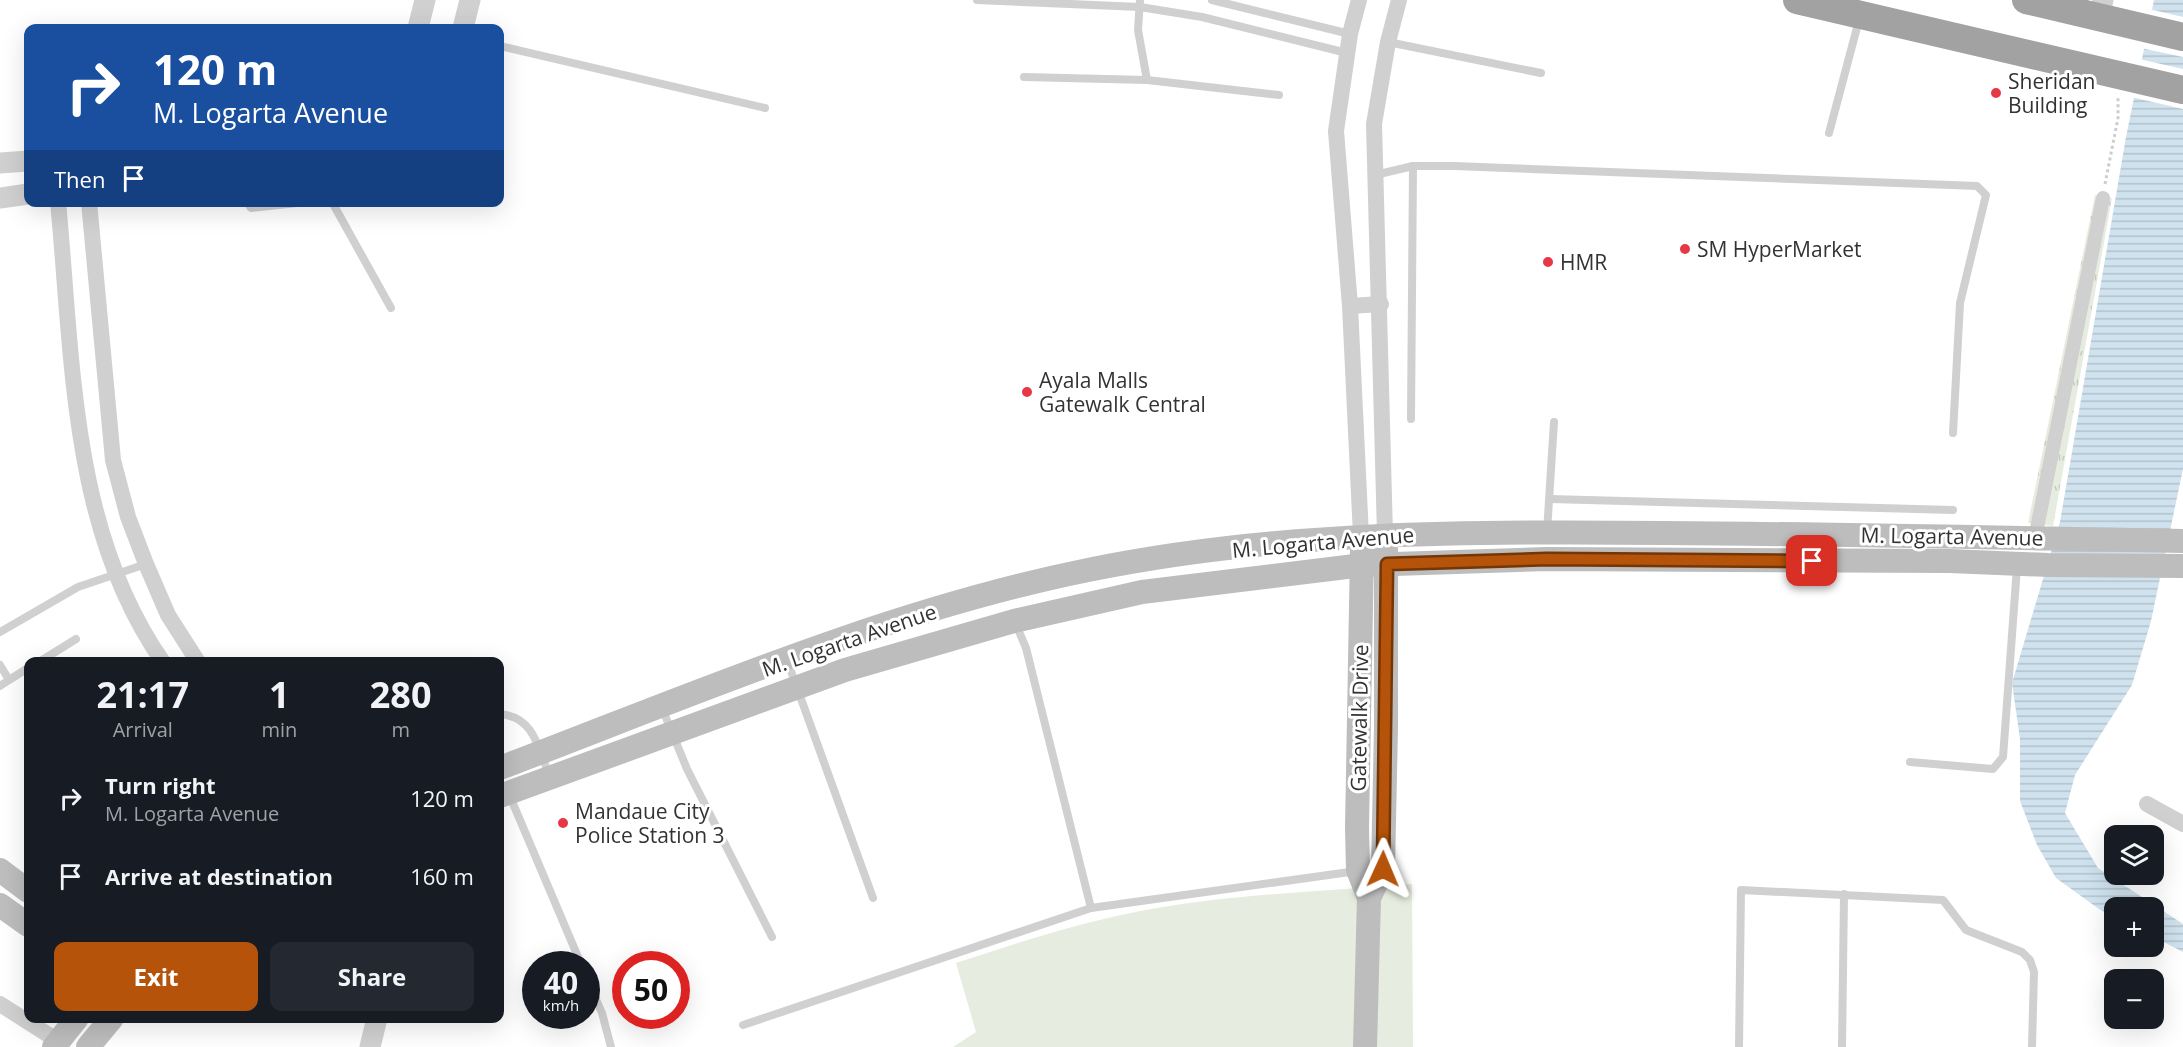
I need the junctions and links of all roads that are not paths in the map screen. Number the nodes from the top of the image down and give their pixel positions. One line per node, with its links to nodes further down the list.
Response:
1 (424, 0): 12 (street)
2 (470, 0): 13 (street)
3 (977, 0): 9 (lane)
4 (1212, 0): 14 (lane)
5 (1359, 0): 14 (street)
6 (1399, 0): 16 (street)
7 (1797, 0): 11 (highway)
8 (2026, 0): 10 (highway)
9 (1140, 4): 18 (lane); 21 (lane)
10 (2101, 9): 15 (highway)
11 (1860, 15): 22 (highway); 25 (lane)
12 (419, 24)
13 (464, 24)
14 (1350, 34): 18 (street)
15 (2183, 37)
16 (1388, 42): 19 (lane); 29 (street)
17 (504, 47): 24 (lane)
18 (1347, 53): 37 (street)
19 (1541, 73)
20 (1024, 77): 21 (lane)
21 (1147, 80): 23 (lane)
22 (2183, 90)
23 (1279, 95)
24 (765, 108)
25 (1829, 133)
26 (24, 161): 27 (street)
27 (0, 164)
28 (1413, 166): 29 (lane); 39 (lane); 41 (lane)
29 (1376, 175): 36 (street)
30 (24, 195): 31 (street)
31 (0, 198)
32 (2103, 198): 46 (street)
33 (58, 207): 55 (street)
34 (89, 207): 49 (street)
35 (335, 207): 38 (lane)
36 (1381, 304): 37 (street); 45 (street)
37 (1350, 306): 45 (street)
38 (391, 308)
39 (1412, 419)
40 (1554, 423): 42 (lane)
41 (1953, 433)
42 (1550, 500): 43 (lane); 44 (lane)
43 (1953, 510)
44 (1547, 531): 45 (main road, M. Logarta Avenue); 46 (main road, M. Logarta Avenue); 48 (lane)
45 (1373, 536): 50 (main road, Gatewalk Drive); 52 (main road, Gatewalk Drive); 54 (main road, M. Logarta Avenue)
46 (2042, 538): 47 (main road, M. Logarta Avenue)
47 (2182, 541)
48 (1547, 559): 50 (main road, M. Logarta Avenue); 51 (main road, M. Logarta Avenue)
49 (146, 564): 55 (lane); 62 (street)
50 (1387, 564): 52 (main road, M. Logarta Avenue); 80 (main road, Gatewalk Drive)
51 (2017, 564): 53 (main road, M. Logarta Avenue); 73 (lane)
52 (1363, 565): 56 (main road, M. Logarta Avenue); 80 (main road, Gatewalk Drive)
53 (2182, 566)
54 (1086, 570): 56 (main road); 63 (main road, M. Logarta Avenue)
55 (115, 575): 58 (lane); 61 (street)
56 (1091, 601): 57 (main road, M. Logarta Avenue)
57 (1014, 621): 68 (main road, M. Logarta Avenue); 84 (lane)
58 (0, 632)
59 (76, 639): 60 (lane)
60 (47, 657)
61 (160, 657)
62 (195, 657)
63 (787, 660): 68 (lane); 69 (main road, M. Logarta Avenue)
64 (0, 665): 66 (lane)
65 (24, 671): 66 (lane)
66 (9, 680): 67 (lane)
67 (0, 686)
68 (797, 688): 71 (main road, M. Logarta Avenue); 82 (lane)
69 (661, 707): 71 (lane); 72 (main road, M. Logarta Avenue)
70 (504, 714): 72 (lane)
71 (671, 733): 75 (main road, M. Logarta Avenue); 85 (lane)
72 (540, 753): 74 (main road, M. Logarta Avenue); 75 (lane)
73 (1910, 762)
74 (504, 766)
75 (550, 776): 76 (main road, M. Logarta Avenue)
76 (504, 794): 86 (lane)
77 (2147, 804): 78 (street)
78 (2183, 824)
79 (0, 870): 83 (main road)
80 (1371, 870): 84 (lane); 99 (main road, Gatewalk Drive)
81 (1844, 894): 100 (lane); 101 (lane); 102 (lane)
82 (873, 898)
83 (22, 907)
84 (1091, 908): 94 (lane)
85 (772, 938)
86 (575, 951)
87 (0, 1004): 89 (street)
88 (600, 1009): 98 (lane)
89 (24, 1021)
90 (27, 1023): 95 (street)
91 (73, 1023): 95 (main road)
92 (108, 1023): 96 (main road)
93 (376, 1023): 97 (street)
94 (743, 1025)
95 (56, 1044)
96 (88, 1047)
97 (370, 1047)
98 (611, 1047)
99 (1365, 1047)
100 (1739, 1047)
101 (1842, 1047)
102 (2032, 1047)

